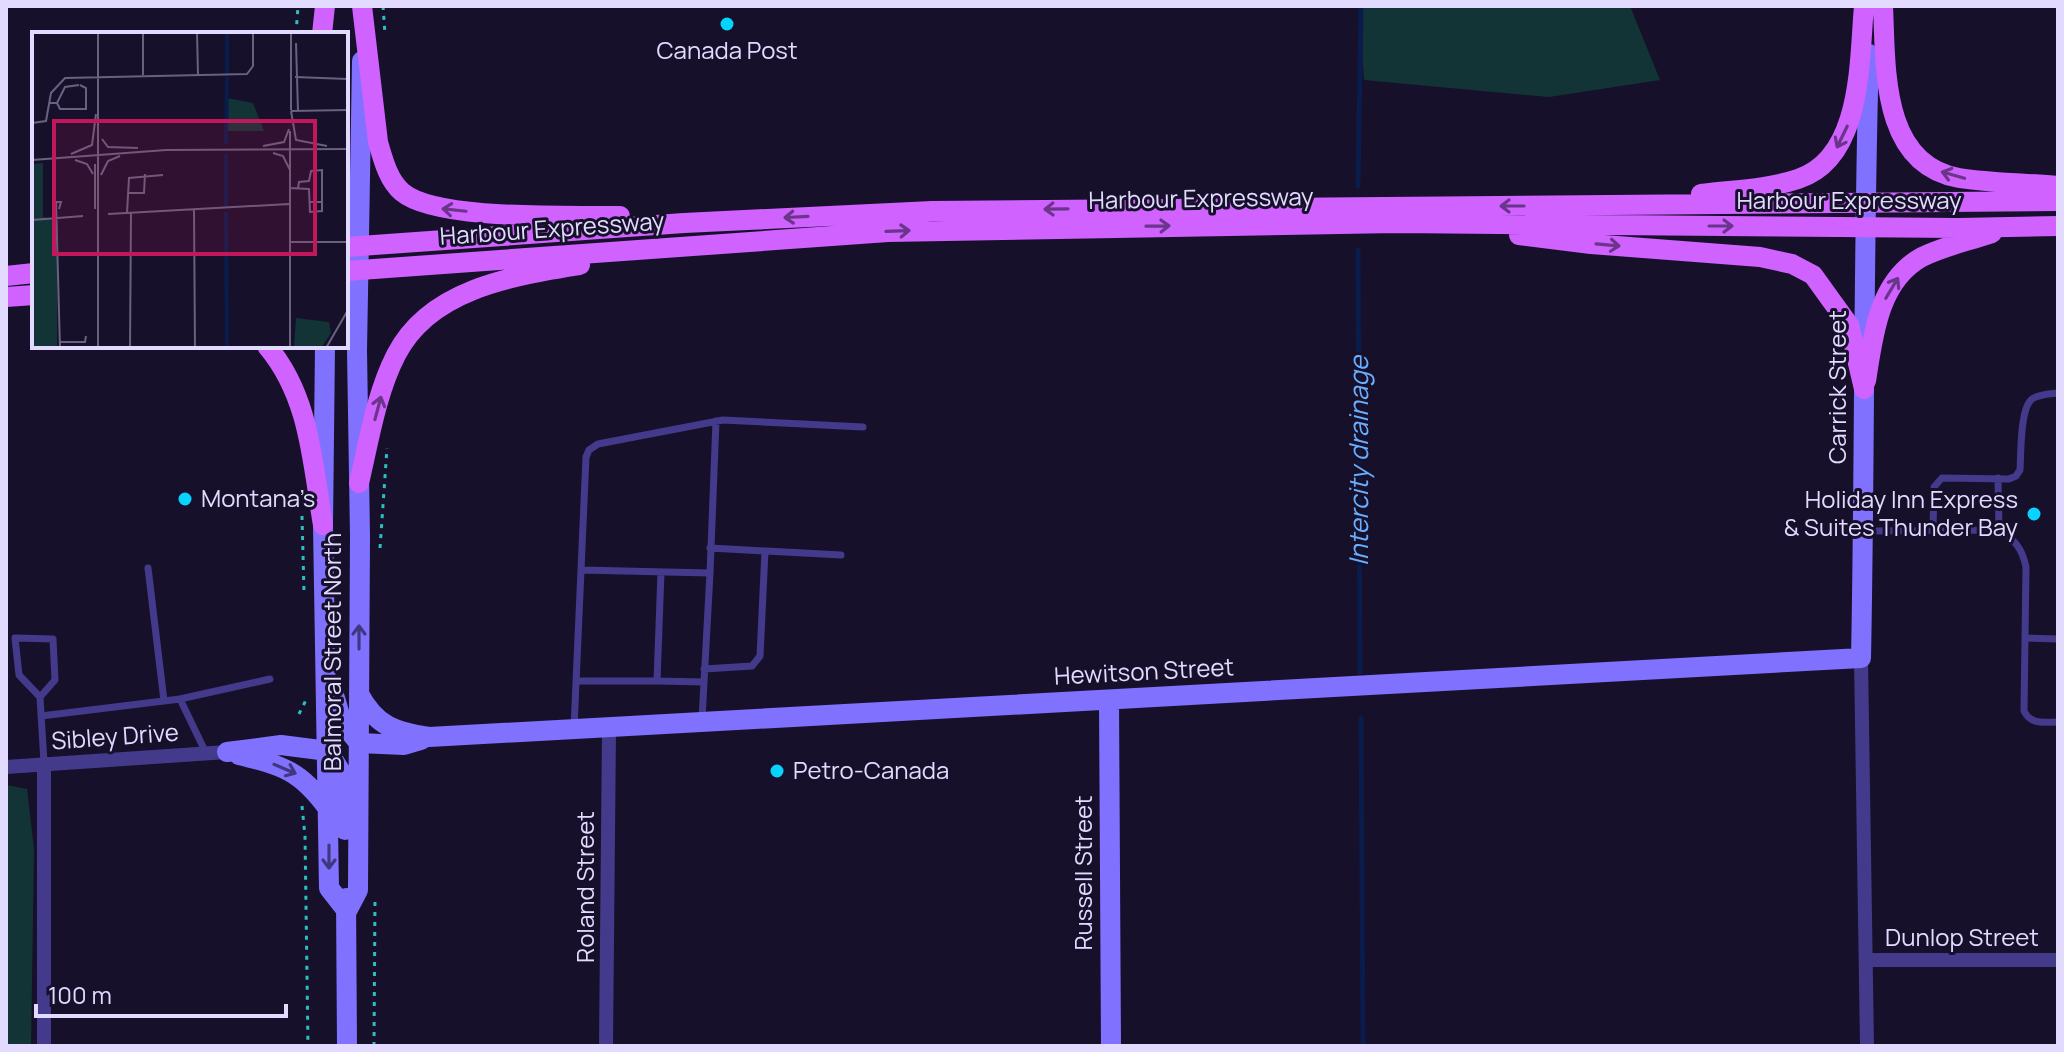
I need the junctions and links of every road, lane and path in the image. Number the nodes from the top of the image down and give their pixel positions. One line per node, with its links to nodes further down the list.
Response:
1 (298, 6): 6 (path)
2 (328, 6): 7 (main road); 8 (street)
3 (362, 6): 13 (main road, one-way to 3); 19 (street, Balmoral Street North)
4 (1867, 6): 11 (street, Carrick Street); 12 (main road, one-way to 12)
5 (1883, 6): 9 (main road, one-way to 5)
6 (296, 32)
7 (322, 32)
8 (330, 32)
9 (2058, 186)
10 (2058, 201): 11 (main road, Harbour Expressway)
11 (1864, 203): 12 (main road, Harbour Expressway); 16 (street, Carrick Street)
12 (1590, 206): 13 (main road, Harbour Expressway, one-way to 13)
13 (756, 219): 19 (main road, Harbour Expressway)
14 (1419, 223): 16 (main road, Harbour Expressway, one-way to 16); 18 (main road, Harbour Expressway, one-way to 14); 29 (main road, one-way to 29)
15 (2058, 226): 17 (main road, Harbour Expressway)
16 (1864, 227): 17 (main road, Harbour Expressway); 29 (street, Carrick Street)
17 (2014, 227): 29 (main road, one-way to 17)
18 (708, 244): 20 (main road, Harbour Expressway); 35 (main road, one-way to 18)
19 (352, 247): 20 (street, Balmoral Street North)
20 (352, 270): 35 (street, Balmoral Street North)
21 (32, 273): 22 (main road)
22 (6, 276)
23 (32, 295): 24 (main road)
24 (6, 297)
25 (6, 303): 26 (main road)
26 (32, 305)
27 (268, 348): 37 (main road)
28 (325, 348): 37 (street, Balmoral Street North)
29 (1864, 389): 40 (street, Carrick Street)
30 (2058, 393): 34 (lane)
31 (716, 421): 32 (lane); 41 (lane); 46 (lane)
32 (863, 427)
33 (388, 440): 42 (path)
34 (1998, 478): 38 (lane); 39 (lane)
35 (359, 483): 59 (street, Balmoral Street North, one-way to 35)
36 (302, 511): 50 (path)
37 (323, 525): 49 (street, Balmoral Street North)
38 (1933, 530): 39 (lane); 40 (lane)
39 (1999, 530): 51 (lane)
40 (1864, 531): 53 (street, Carrick Street)
41 (710, 548): 43 (lane); 48 (lane)
42 (379, 551)
43 (765, 551): 44 (lane); 54 (lane)
44 (841, 555)
45 (148, 568): 64 (lane)
46 (581, 570): 47 (lane); 56 (lane)
47 (661, 572): 48 (lane); 57 (lane)
48 (710, 573): 54 (lane)
49 (324, 581): 72 (street); 73 (street, Balmoral Street North)
50 (304, 603)
51 (2025, 638): 52 (lane); 67 (lane)
52 (2058, 639)
53 (1861, 658): 63 (street, Hewitson Street); 82 (street, Carrick Street)
54 (704, 669): 58 (lane)
55 (270, 679): 62 (lane)
56 (576, 681): 57 (lane); 70 (lane)
57 (657, 681): 58 (lane)
58 (703, 682): 68 (lane)
59 (359, 694): 71 (street); 72 (street, Balmoral Street North)
60 (307, 695): 65 (path)
61 (40, 697): 61 (lane); 66 (lane)
62 (180, 699): 64 (lane); 75 (lane)
63 (1109, 700): 68 (street, Hewitson Street); 89 (street, Russell Street)
64 (164, 701): 66 (lane)
65 (299, 714)
66 (41, 716): 76 (lane)
67 (2058, 722)
68 (701, 723): 69 (street, Hewitson Street)
69 (609, 729): 70 (street, Hewitson Street); 88 (street, Roland Street)
70 (574, 730): 71 (street, Hewitson Street)
71 (429, 737): 72 (street)
72 (359, 743): 81 (street, Balmoral Street North)
73 (328, 751): 74 (street); 79 (street, Balmoral Street North); 81 (street)
74 (227, 752): 75 (street, Sibley Drive); 79 (street, one-way to 79)
75 (206, 753): 76 (street, Sibley Drive)
76 (44, 763): 77 (street, Sibley Drive); 84 (street)
77 (6, 767)
78 (301, 800): 85 (path)
79 (329, 810): 81 (street, Balmoral Street North, one-way to 81)
80 (375, 891): 87 (path)
81 (347, 911): 86 (street, Balmoral Street North)
82 (1867, 960): 83 (street, Dunlop Street); 90 (street, Carrick Street)
83 (2058, 960)
84 (44, 1046)
85 (308, 1046)
86 (347, 1046)
87 (374, 1046)
88 (606, 1046)
89 (1111, 1046)
90 (1867, 1046)

